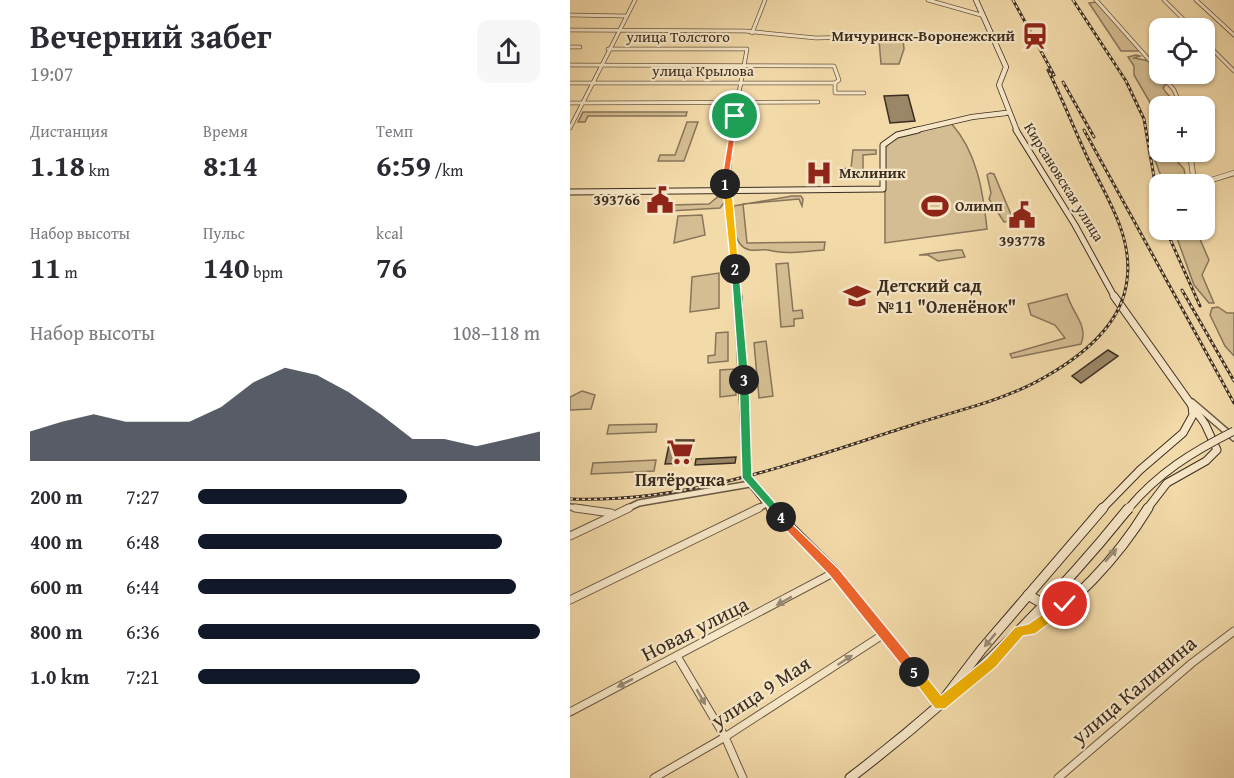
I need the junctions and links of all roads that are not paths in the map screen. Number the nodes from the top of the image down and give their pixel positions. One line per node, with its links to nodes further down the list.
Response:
1 (635, 0): 10 (street)
2 (765, 0): 14 (street)
3 (928, 0): 9 (street)
4 (976, 0): 9 (main road, Кирсановская улица)
5 (1096, 0): 21 (street)
6 (1164, 0): 11 (street)
7 (1196, 0): 15 (street)
8 (570, 15): 10 (street)
9 (981, 15): 36 (main road, Кирсановская улица)
10 (626, 16): 13 (street)
11 (1182, 18)
12 (570, 30): 13 (street)
13 (617, 31): 14 (street); 19 (street)
14 (752, 33): 16 (street)
15 (1234, 34)
16 (902, 36)
17 (570, 47): 18 (street)
18 (580, 47)
19 (608, 49): 23 (street); 24 (street, улица Толстого)
20 (1215, 52): 26 (street)
21 (1149, 59)
22 (570, 65): 23 (street)
23 (602, 65): 24 (street); 28 (street)
24 (745, 65): 25 (street); 29 (street)
25 (834, 66): 30 (street)
26 (1234, 71)
27 (570, 83): 28 (street, улица Крылова)
28 (594, 83): 29 (street, улица Крылова); 34 (street)
29 (742, 83): 30 (street, улица Крылова); 35 (street)
30 (835, 83): 31 (street)
31 (864, 93)
32 (818, 102): 35 (street)
33 (570, 103): 34 (street)
34 (584, 104): 35 (street); 37 (street)
35 (738, 104): 41 (street)
36 (1006, 113): 41 (main road); 42 (main road, Кирсановская улица)
37 (570, 128)
38 (1191, 162): 39 (street)
39 (1234, 173)
40 (570, 192): 41 (main road)
41 (726, 192): 45 (main road)
42 (1188, 399): 44 (street); 51 (main road); 54 (main road, Кирсановская улица, one-way to 42)
43 (1234, 431): 53 (main road, bridge)
44 (1234, 438)
45 (750, 484): 46 (main road); 48 (street)
46 (767, 504): 50 (main road); 52 (street)
47 (570, 507): 48 (street)
48 (612, 513): 49 (street)
49 (570, 536)
50 (834, 572): 56 (main road); 57 (street, Новая улица, one-way to 57)
51 (1028, 595): 53 (main road); 58 (main road, one-way to 58)
52 (570, 600)
53 (1047, 606): 54 (main road)
54 (1020, 631): 58 (main road)
55 (1234, 631): 64 (street, улица Калинина)
56 (885, 634): 58 (main road); 60 (street, улица 9 Мая, one-way to 56)
57 (677, 656): 59 (street, Новая улица, one-way to 59); 60 (street, one-way to 60)
58 (940, 704): 63 (main road)
59 (570, 712)
60 (725, 737): 61 (street, улица 9 Мая); 62 (street)
61 (654, 778)
62 (743, 778)
63 (850, 778)
64 (1058, 778)

